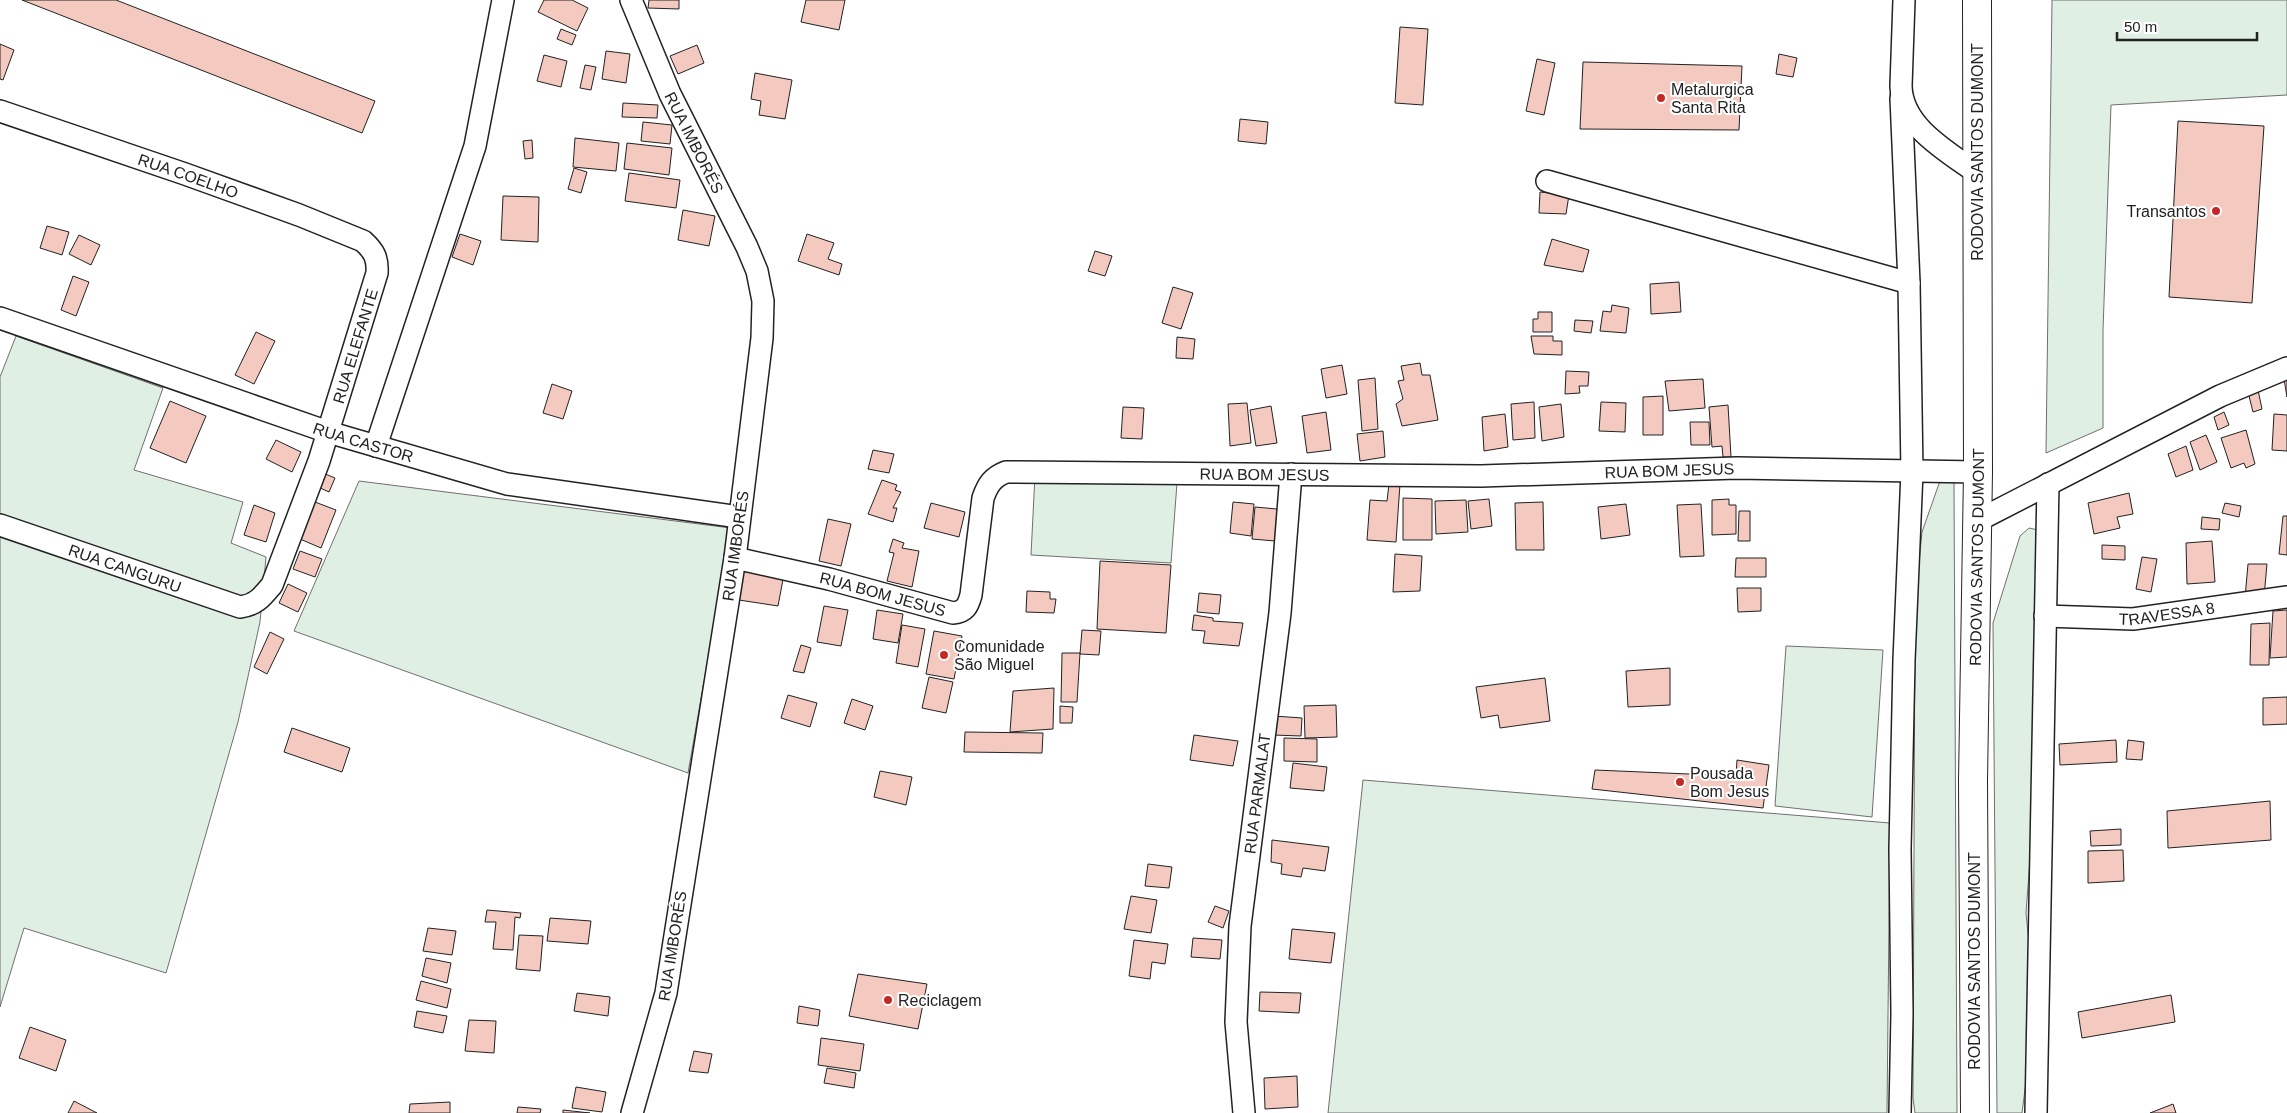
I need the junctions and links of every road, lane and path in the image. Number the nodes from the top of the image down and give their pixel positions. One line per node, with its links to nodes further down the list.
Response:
1 (503, 0): 14 (street)
2 (631, 0): 19 (street, RUA IMBORÉS)
3 (1904, 0): 5 (street)
4 (1977, 0): 7 (highway, RODOVIA SANTOS DUMONT)
5 (1901, 98): 7 (street); 10 (street)
6 (0, 111): 9 (street, RUA COELHO)
7 (1977, 173): 16 (highway, RODOVIA SANTOS DUMONT)
8 (1547, 181): 10 (street)
9 (371, 248): 13 (street, RUA ELEFANTE)
10 (1909, 283): 15 (street)
11 (0, 318): 13 (street, RUA CASTOR)
12 (2287, 368): 18 (street)
13 (328, 432): 14 (street, RUA CASTOR); 24 (street, RUA ELEFANTE)
14 (376, 446): 19 (street, RUA CASTOR)
15 (1912, 472): 16 (street, RUA BOM JESUS); 17 (street, RUA BOM JESUS); 28 (street)
16 (1978, 472): 20 (highway, RODOVIA SANTOS DUMONT)
17 (1291, 474): 22 (street, RUA BOM JESUS); 27 (street, RUA PARMALAT)
18 (2048, 484): 20 (street); 25 (street)
19 (739, 517): 22 (street, RUA IMBORÉS)
20 (1977, 521): 29 (highway, RODOVIA SANTOS DUMONT)
21 (0, 525): 24 (street, RUA CANGURU)
22 (734, 558): 26 (street, RUA IMBORÉS)
23 (2287, 597): 25 (street, TRAVESSA 8)
24 (251, 606)
25 (2045, 616): 30 (street)
26 (632, 1113)
27 (1244, 1113)
28 (1900, 1113)
29 (1975, 1113)
30 (2036, 1113)

